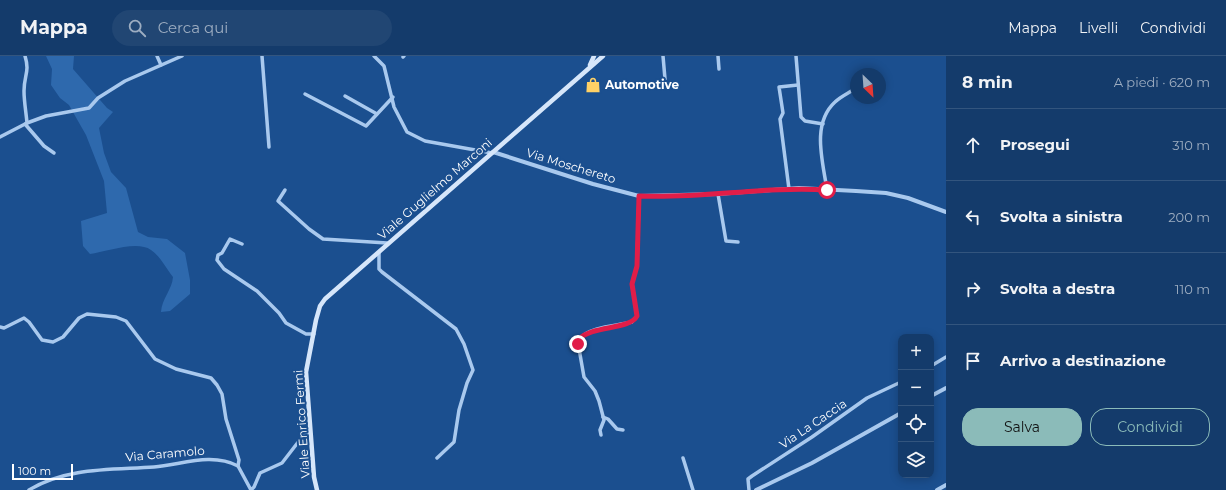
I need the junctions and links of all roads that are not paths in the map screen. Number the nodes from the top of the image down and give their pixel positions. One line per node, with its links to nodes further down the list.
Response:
1 (25, 56): 19 (street)
2 (157, 56): 10 (street)
3 (182, 56): 10 (street)
4 (262, 56): 22 (street)
5 (374, 56): 17 (street)
6 (663, 56): 12 (street)
7 (718, 56): 11 (street)
8 (796, 56): 13 (street)
9 (598, 57): 24 (main road, Viale Guglielmo Marconi)
10 (160, 65): 19 (street)
11 (719, 69)
12 (665, 79)
13 (798, 84): 20 (street); 25 (street)
14 (850, 92): 20 (street)
15 (305, 94): 18 (street)
16 (345, 96): 18 (street)
17 (393, 97): 18 (street); 24 (street)
18 (377, 114)
19 (26, 123): 21 (street); 23 (street)
20 (823, 124): 27 (street)
21 (0, 137)
22 (269, 147)
23 (54, 153)
24 (492, 153): 29 (street, Via Moschereto); 32 (main road, Viale Guglielmo Marconi)
25 (788, 189): 27 (street, Via Moschereto); 28 (street, Via Moschereto)
26 (285, 190): 32 (street)
27 (827, 190): 30 (street, Via Moschereto)
28 (718, 194): 29 (street, Via Moschereto); 31 (street)
29 (641, 196): 43 (street)
30 (946, 212)
31 (738, 242)
32 (387, 243): 34 (main road, Viale Guglielmo Marconi)
33 (242, 244): 36 (street)
34 (379, 251): 36 (main road, Viale Guglielmo Marconi); 47 (street)
35 (0, 327): 49 (street)
36 (314, 334): 44 (main road, Viale Enrico Fermi)
37 (946, 357): 38 (street)
38 (934, 364)
39 (898, 383): 54 (street, Via La Caccia)
40 (946, 388): 41 (street)
41 (934, 394)
42 (898, 415): 55 (street)
43 (603, 417): 45 (street); 46 (street)
44 (310, 430): 49 (street); 52 (main road, Viale Enrico Fermi)
45 (623, 430)
46 (601, 435)
47 (437, 458)
48 (683, 458): 53 (street)
49 (238, 466): 51 (street, Via Caramolo)
50 (946, 485): 56 (street)
51 (29, 490)
52 (317, 490)
53 (693, 490)
54 (749, 490)
55 (756, 490)
56 (937, 490)

